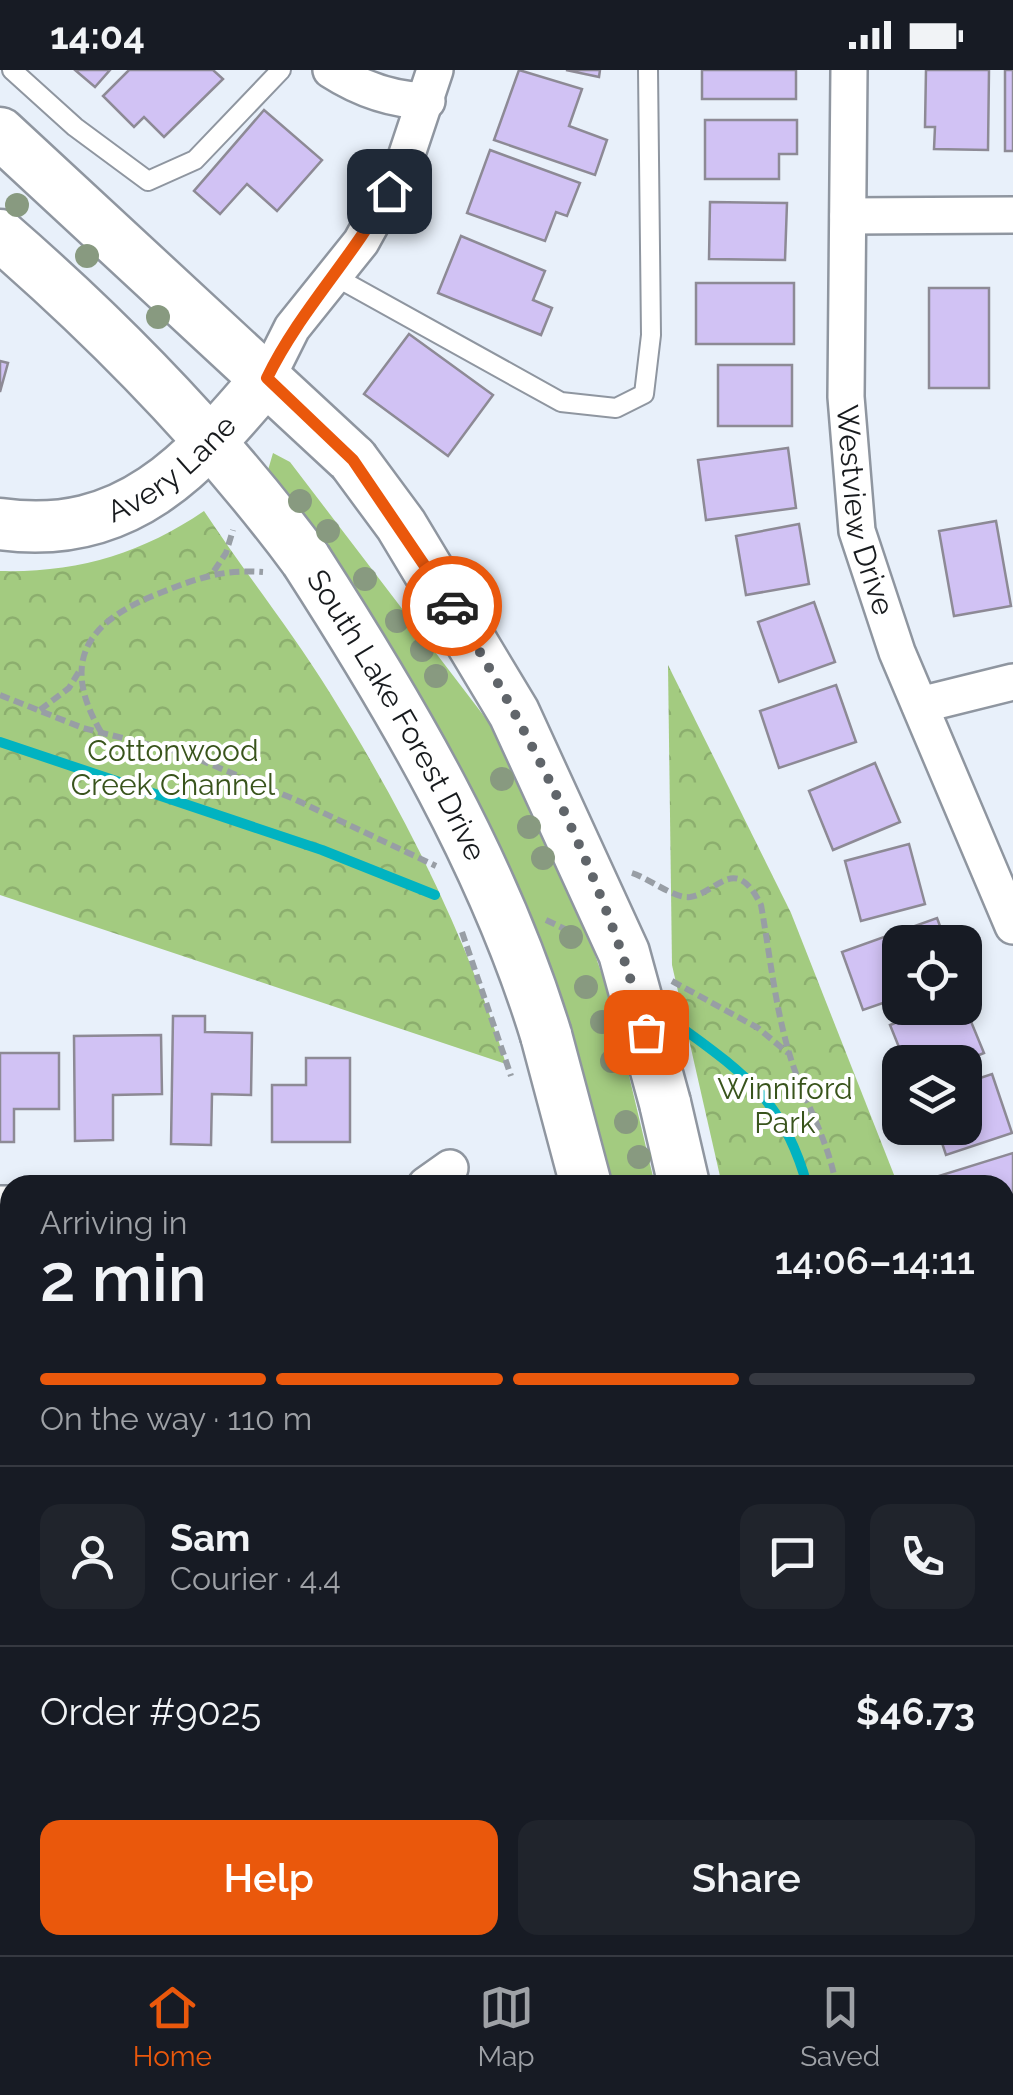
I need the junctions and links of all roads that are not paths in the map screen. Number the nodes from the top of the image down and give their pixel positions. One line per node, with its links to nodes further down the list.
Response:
1 (12, 70): 2 (lane)
2 (281, 70)
3 (330, 70): 6 (street)
4 (648, 70): 11 (lane)
5 (849, 70): 8 (street, Westview Drive)
6 (431, 85): 11 (street, Avery Lane)
7 (0, 134): 12 (main road)
8 (848, 216): 9 (street); 16 (street, Westview Drive)
9 (1013, 216)
10 (0, 235): 13 (main road, South Lake Forest Drive)
11 (334, 276): 12 (street, Avery Lane)
12 (267, 378): 13 (main road, Avery Lane); 19 (main road, bridge)
13 (213, 442): 14 (main road, Avery Lane); 18 (main road, South Lake Forest Drive, bridge)
14 (0, 524)
15 (1013, 682): 16 (street)
16 (920, 705): 17 (street, Westview Drive)
17 (1013, 926)
18 (583, 1175)
19 (682, 1175)

